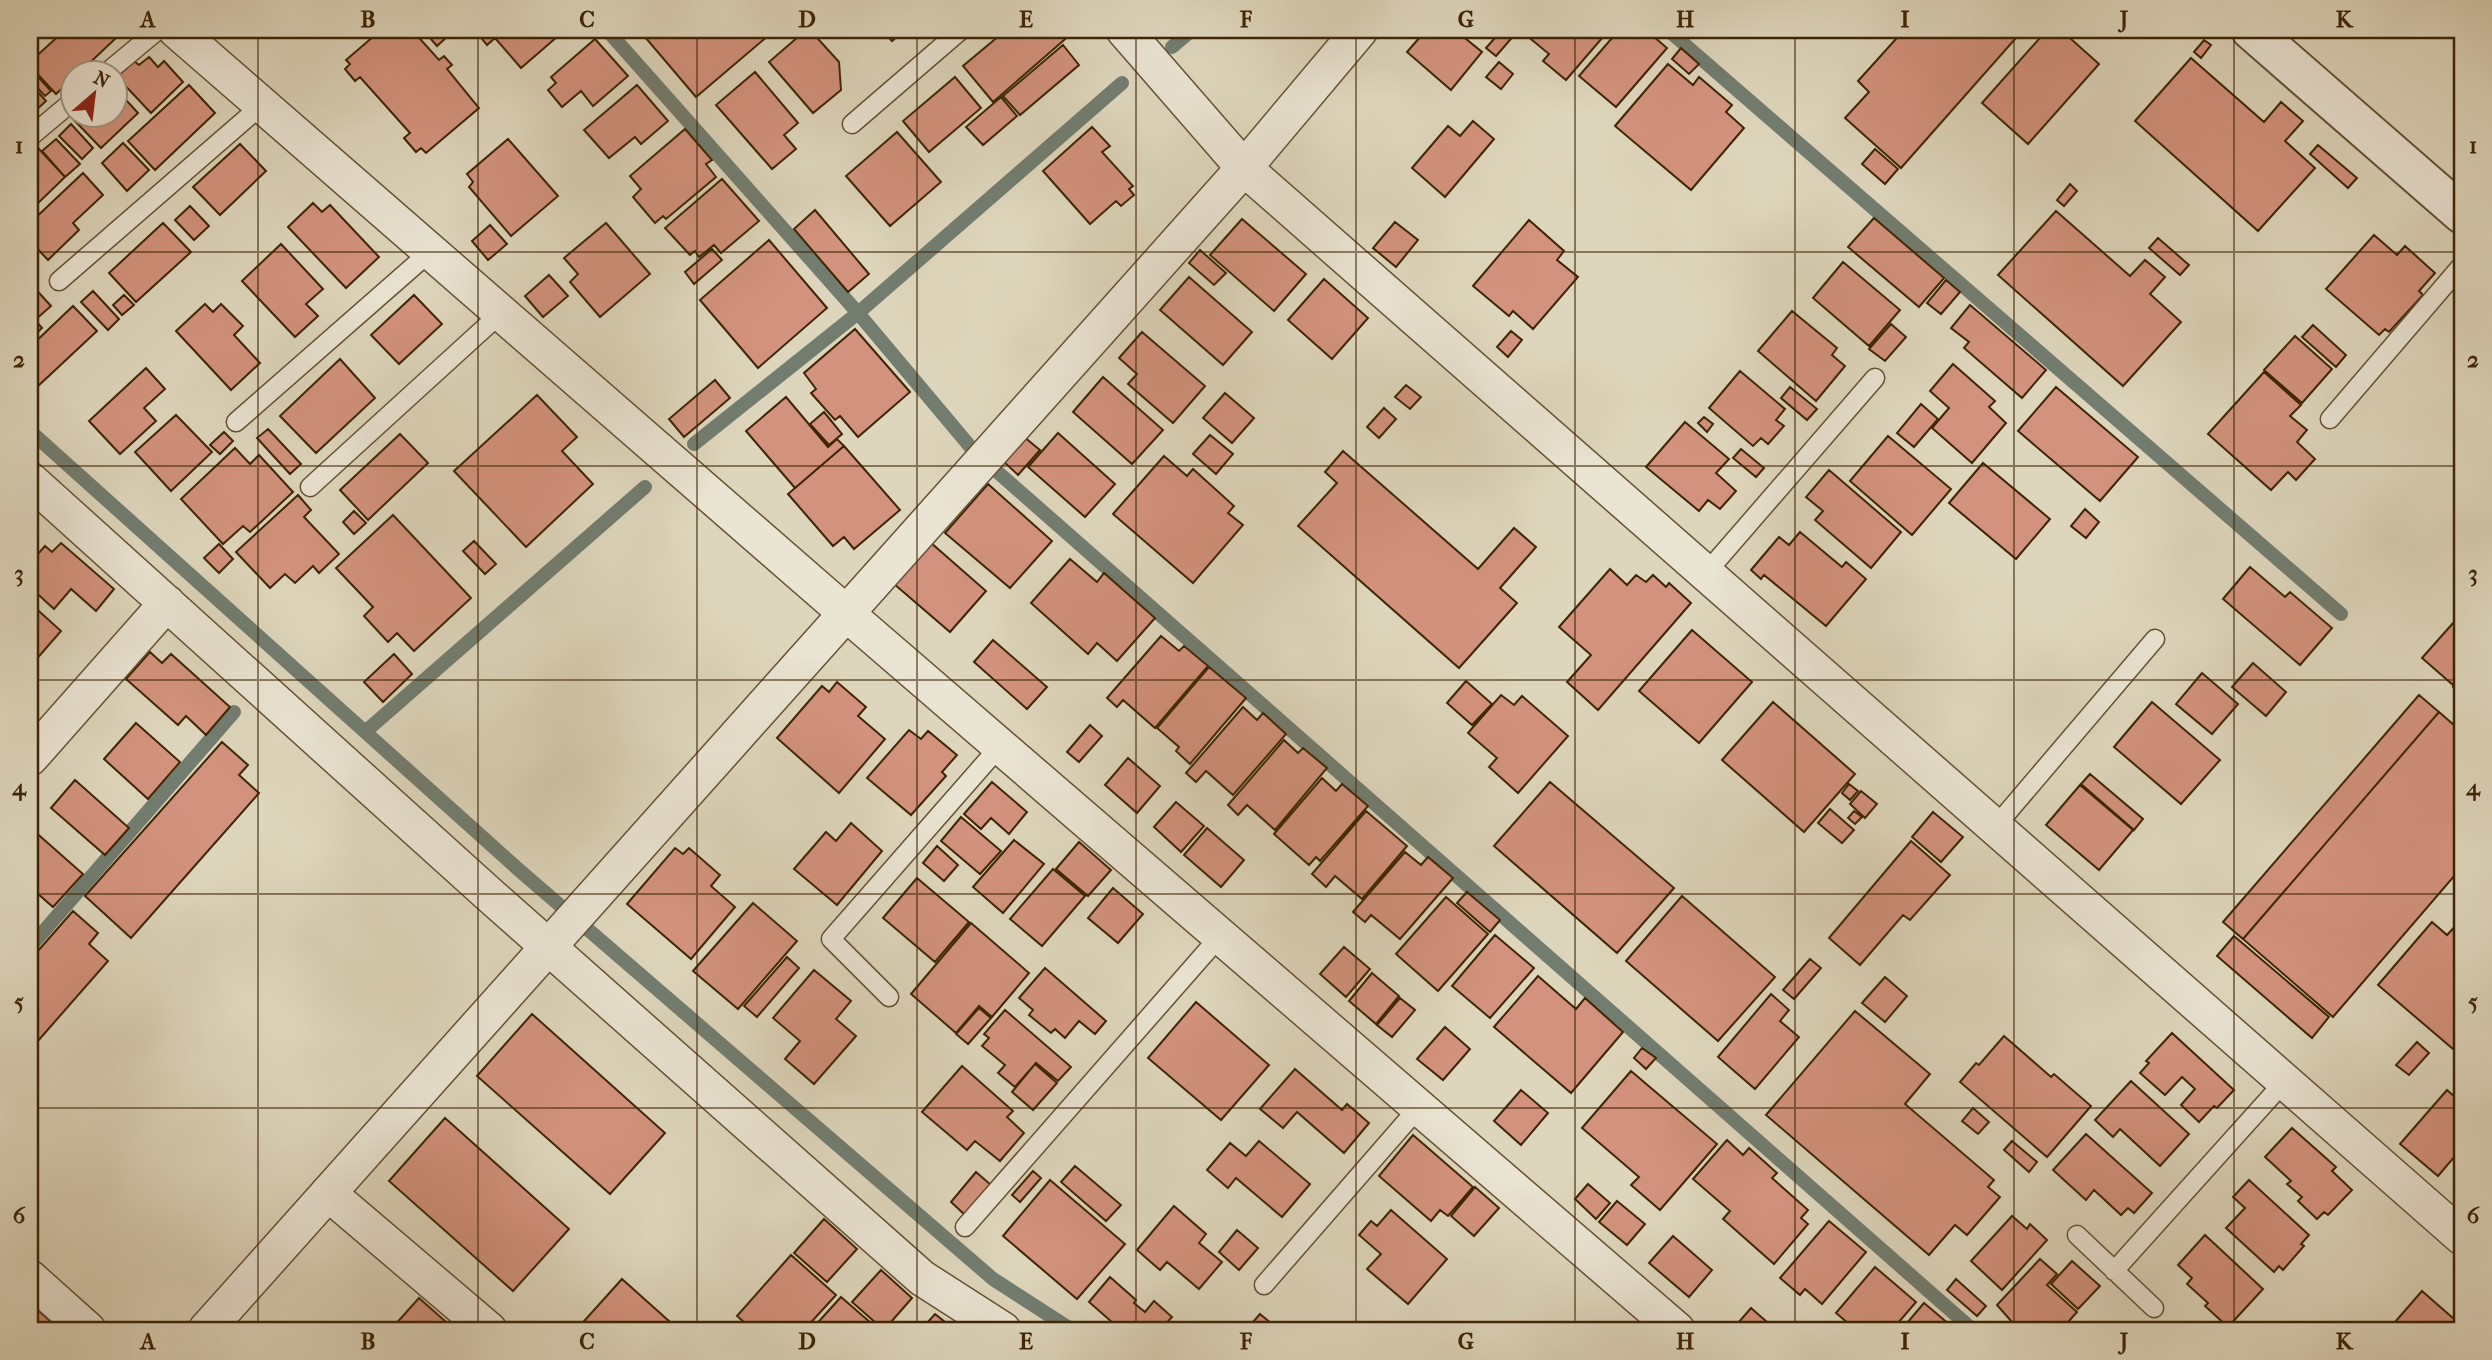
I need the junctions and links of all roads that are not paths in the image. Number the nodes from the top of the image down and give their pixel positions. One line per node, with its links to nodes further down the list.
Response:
1 (961, 30): 9 (lane)
2 (1124, 30): 11 (street)
3 (1360, 30): 11 (street)
4 (2251, 30): 12 (street)
5 (178, 32): 6 (lane); 7 (street)
6 (129, 60)
7 (262, 105): 13 (street); 15 (lane)
8 (60, 112): 10 (lane)
9 (852, 124)
10 (30, 137)
11 (1244, 168): 22 (street); 24 (street)
12 (2462, 214)
13 (431, 251): 16 (street); 19 (lane)
14 (2462, 265): 18 (lane)
15 (60, 281)
16 (501, 313): 21 (lane); 24 (street)
17 (1875, 378): 22 (lane)
18 (2330, 419)
19 (236, 422)
20 (30, 480): 23 (street)
21 (310, 487)
22 (1706, 573): 28 (street)
23 (167, 603): 27 (street); 29 (street)
24 (847, 614): 26 (street); 29 (street)
25 (2155, 639): 28 (lane)
26 (1000, 746): 30 (street); 31 (lane)
27 (30, 758)
28 (1995, 827): 32 (street)
29 (565, 927): 34 (street); 45 (street)
30 (1221, 935): 33 (street); 35 (lane)
31 (889, 997)
32 (2285, 1081): 37 (street); 38 (lane)
33 (1419, 1107): 40 (lane); 46 (street)
34 (328, 1193): 43 (street); 44 (street)
35 (965, 1227)
36 (2077, 1235): 38 (lane)
37 (2462, 1237)
38 (2114, 1271): 41 (lane)
39 (30, 1278): 42 (street)
40 (1264, 1285)
41 (2154, 1308)
42 (88, 1330)
43 (206, 1330)
44 (489, 1330)
45 (1003, 1330)
46 (1677, 1330)

